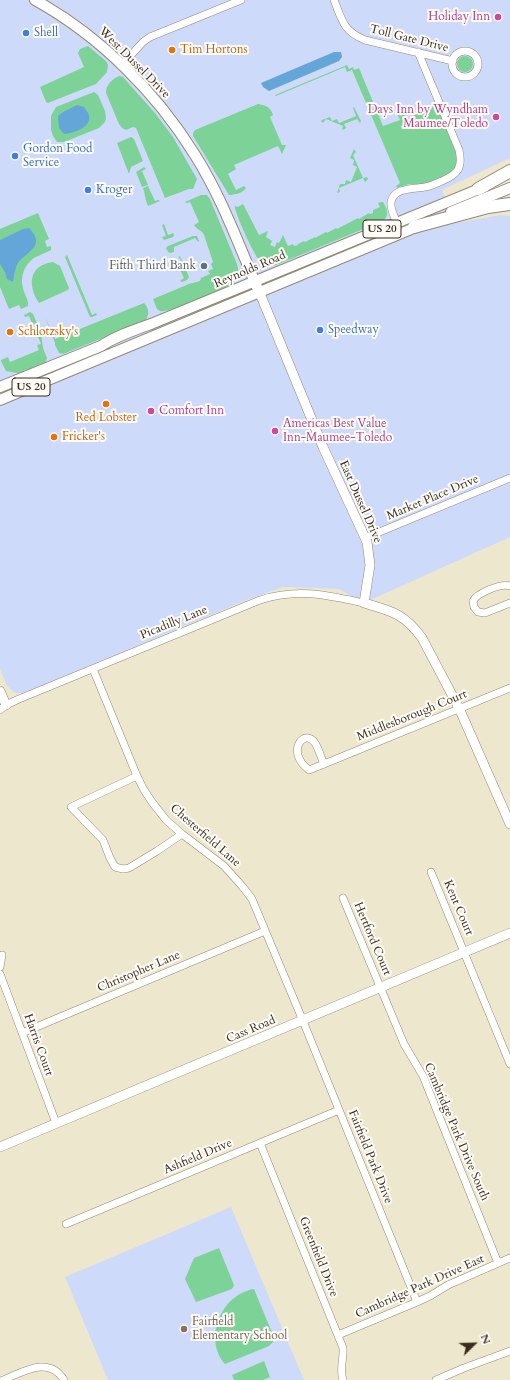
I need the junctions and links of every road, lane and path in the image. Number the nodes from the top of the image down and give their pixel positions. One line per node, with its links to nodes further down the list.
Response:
1 (35, 0): 6 (main road, West Dussel Drive)
2 (241, 0): 6 (street)
3 (334, 0): 4 (street, Toll Gate Drive)
4 (418, 52): 5 (street, Toll Gate Drive); 12 (street)
5 (453, 61)
6 (122, 66): 14 (main road, West Dussel Drive)
7 (510, 171): 10 (highway)
8 (510, 176): 10 (main road, Reynolds Road / US 20)
9 (510, 188): 13 (main road, Reynolds Road / US 20)
10 (478, 189): 12 (main road, Reynolds Road / US 20)
11 (510, 204): 13 (highway)
12 (397, 223): 14 (main road, Reynolds Road / US 20)
13 (414, 227): 14 (main road, Reynolds Road / US 20)
14 (257, 286): 15 (main road, Reynolds Road / US 20); 16 (main road, Reynolds Road / US 20); 18 (street, East Dussel Drive)
15 (0, 387)
16 (0, 400)
17 (510, 478): 18 (street, Market Place Drive)
18 (365, 538): 21 (street, East Dussel Drive)
19 (510, 586): 20 (street)
20 (510, 603)
21 (364, 604): 22 (street, Picadilly Lane); 26 (street)
22 (93, 669): 25 (street, Picadilly Lane); 28 (street, Chesterfield Lane)
23 (510, 688): 26 (street, Middlesborough Court)
24 (0, 690): 25 (street)
25 (3, 708)
26 (459, 708): 27 (street, Middlesborough Court); 29 (street)
27 (324, 764): 27 (street, Middlesborough Court)
28 (137, 776): 30 (street, Chesterfield Lane); 30 (street)
29 (510, 824)
30 (182, 834): 33 (street, Chesterfield Lane)
31 (431, 872): 35 (street, Kent Court)
32 (343, 898): 39 (street, Hertford Court)
33 (266, 931): 40 (street, Chesterfield Lane); 41 (street, Christopher Lane)
34 (510, 933): 35 (street, Cass Road)
35 (465, 953): 39 (street, Cass Road); 42 (street, Kent Court)
36 (2, 955): 37 (street)
37 (0, 967)
38 (0, 974): 41 (street, Harris Court)
39 (381, 988): 40 (street, Cass Road); 49 (street, Cambridge Park Drive South)
40 (303, 1021): 43 (street, Fairfield Park Drive); 44 (street, Cass Road)
41 (22, 1032): 44 (street, Harris Court)
42 (510, 1064)
43 (339, 1110): 45 (street, Ashfield Drive); 50 (street, Fairfield Park Drive)
44 (56, 1123): 46 (street, Cass Road)
45 (260, 1143): 47 (street, Ashfield Drive); 51 (street, Greenfield Drive)
46 (0, 1147)
47 (66, 1224)
48 (510, 1258): 49 (street, Cambridge Park Drive East)
49 (498, 1263): 50 (street, Cambridge Park Drive East)
50 (417, 1302): 51 (street, Cambridge Park Drive East)
51 (338, 1335): 56 (street, Greenfield Drive)
52 (510, 1351): 53 (street)
53 (452, 1377): 57 (street)
54 (3, 1380): 55 (street)
55 (64, 1380)
56 (344, 1380)
57 (436, 1380)

